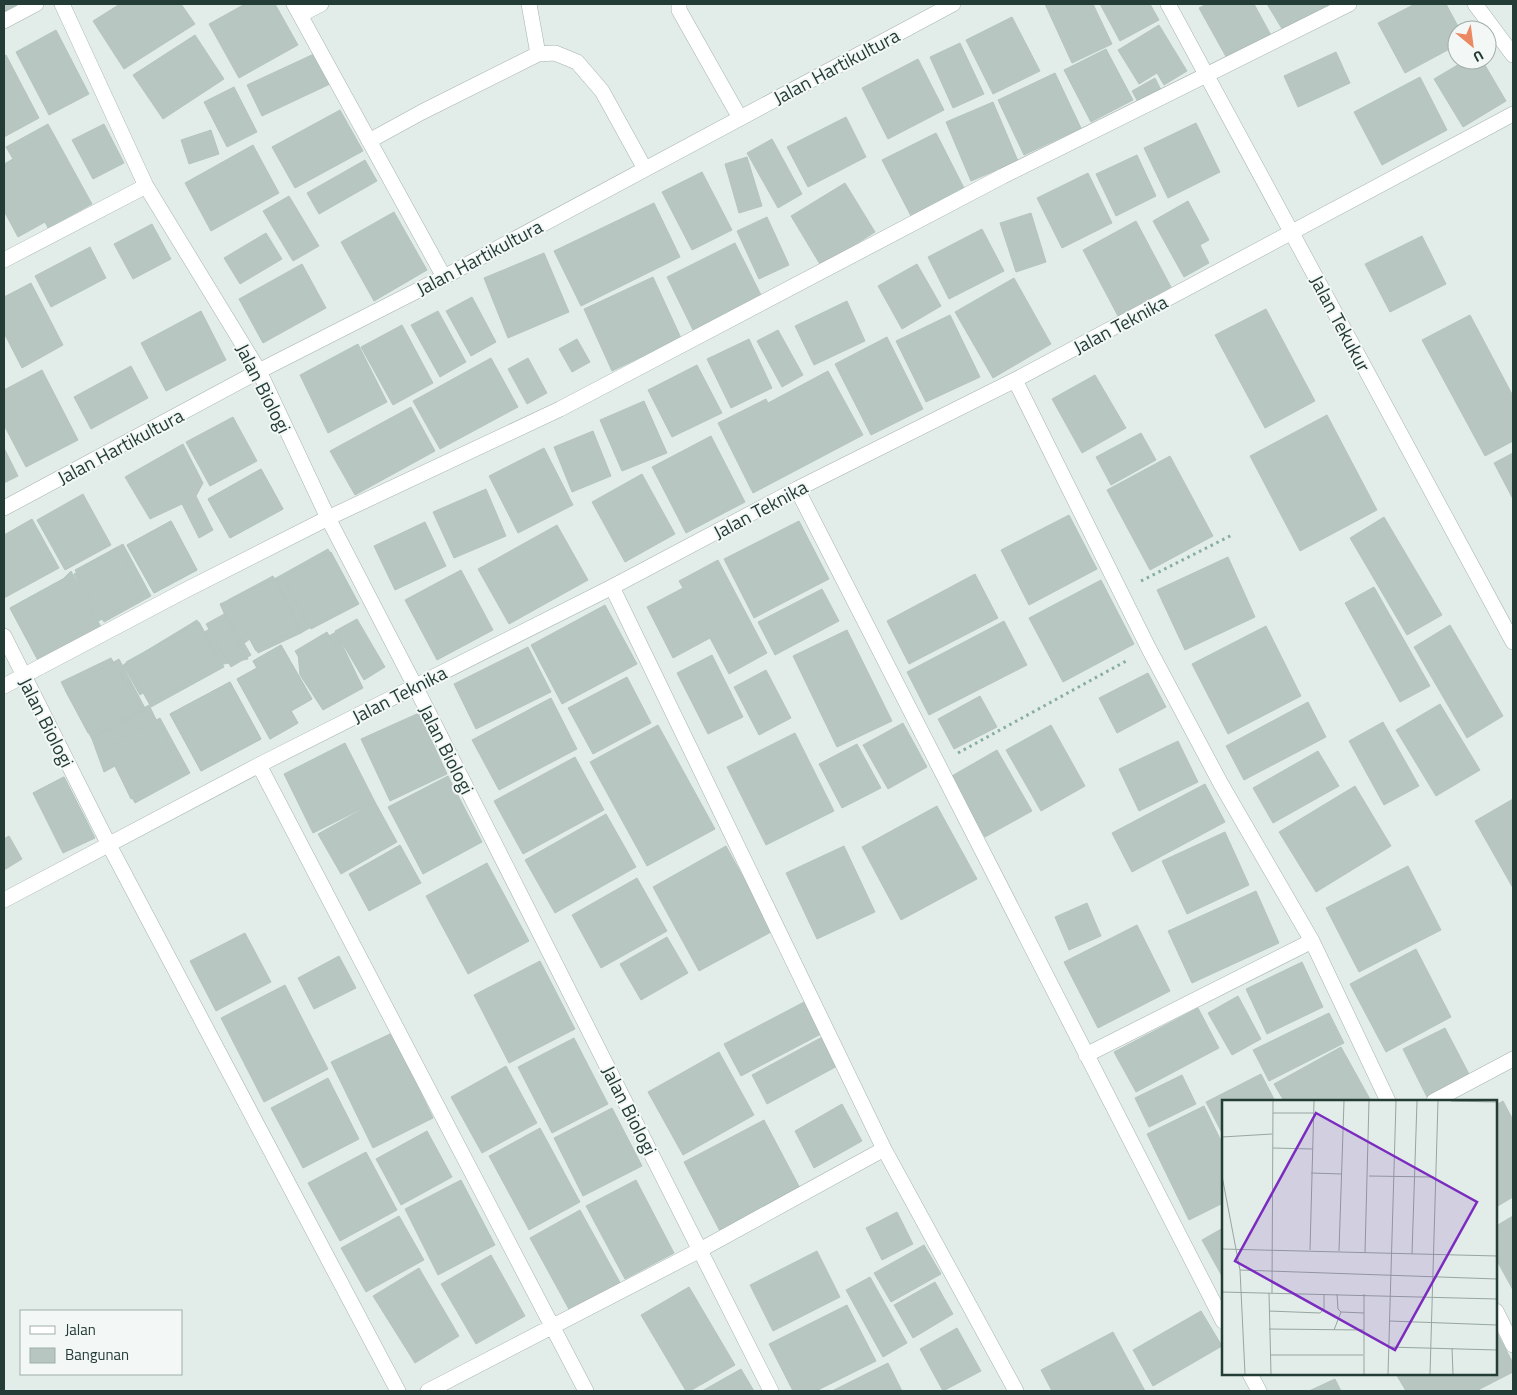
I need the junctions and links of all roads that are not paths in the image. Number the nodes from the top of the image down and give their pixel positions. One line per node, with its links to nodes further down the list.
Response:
1 (36, 4): 11 (street)
2 (62, 4): 19 (street, Jalan Biologi)
3 (321, 4): 10 (street)
4 (529, 4): 12 (street)
5 (679, 4): 16 (street)
6 (953, 4): 16 (street, Jalan Hartikultura)
7 (1168, 4): 14 (street, Jalan Tekukur)
8 (1349, 4): 14 (street)
9 (1475, 4): 13 (street)
10 (297, 10): 17 (street)
11 (4, 21)
12 (538, 54): 17 (street); 18 (street)
13 (1513, 55)
14 (1206, 75): 20 (street, Jalan Tekukur); 27 (street)
15 (1513, 114): 20 (street, Jalan Teknika)
16 (740, 118): 18 (street, Jalan Hartikultura)
17 (368, 141): 22 (street)
18 (645, 169): 22 (street, Jalan Hartikultura)
19 (146, 186): 21 (street); 23 (street, Jalan Biologi)
20 (1292, 231): 24 (street, Jalan Teknika); 30 (street, Jalan Tekukur)
21 (4, 260)
22 (444, 277): 23 (street, Jalan Hartikultura)
23 (259, 371): 26 (street, Jalan Hartikultura); 27 (street, Jalan Biologi)
24 (1016, 380): 25 (street, Jalan Teknika); 37 (street)
25 (797, 489): 28 (street, Jalan Teknika); 38 (street)
26 (4, 508)
27 (328, 518): 31 (street); 33 (street, Jalan Biologi)
28 (612, 587): 33 (street, Jalan Teknika); 42 (street)
29 (4, 636): 31 (street, Jalan Biologi)
30 (1513, 642)
31 (24, 676): 32 (street); 35 (street, Jalan Biologi)
32 (4, 686)
33 (415, 686): 34 (street, Jalan Teknika); 43 (street, Jalan Biologi)
34 (259, 765): 35 (street, Jalan Teknika); 46 (street)
35 (109, 845): 36 (street, Jalan Teknika); 49 (street, Jalan Biologi)
36 (4, 900)
37 (1312, 941): 38 (street); 40 (street)
38 (1086, 1055): 45 (street)
39 (1513, 1059): 41 (street)
40 (1388, 1100)
41 (1436, 1100)
42 (884, 1149): 43 (street); 53 (street)
43 (700, 1250): 46 (street); 52 (street, Jalan Biologi)
44 (1497, 1313): 47 (street)
45 (1222, 1320)
46 (552, 1326): 50 (street); 51 (street)
47 (1513, 1345)
48 (1251, 1375): 54 (street)
49 (398, 1391)
50 (428, 1391)
51 (586, 1391)
52 (771, 1391)
53 (1016, 1391)
54 (1259, 1391)

